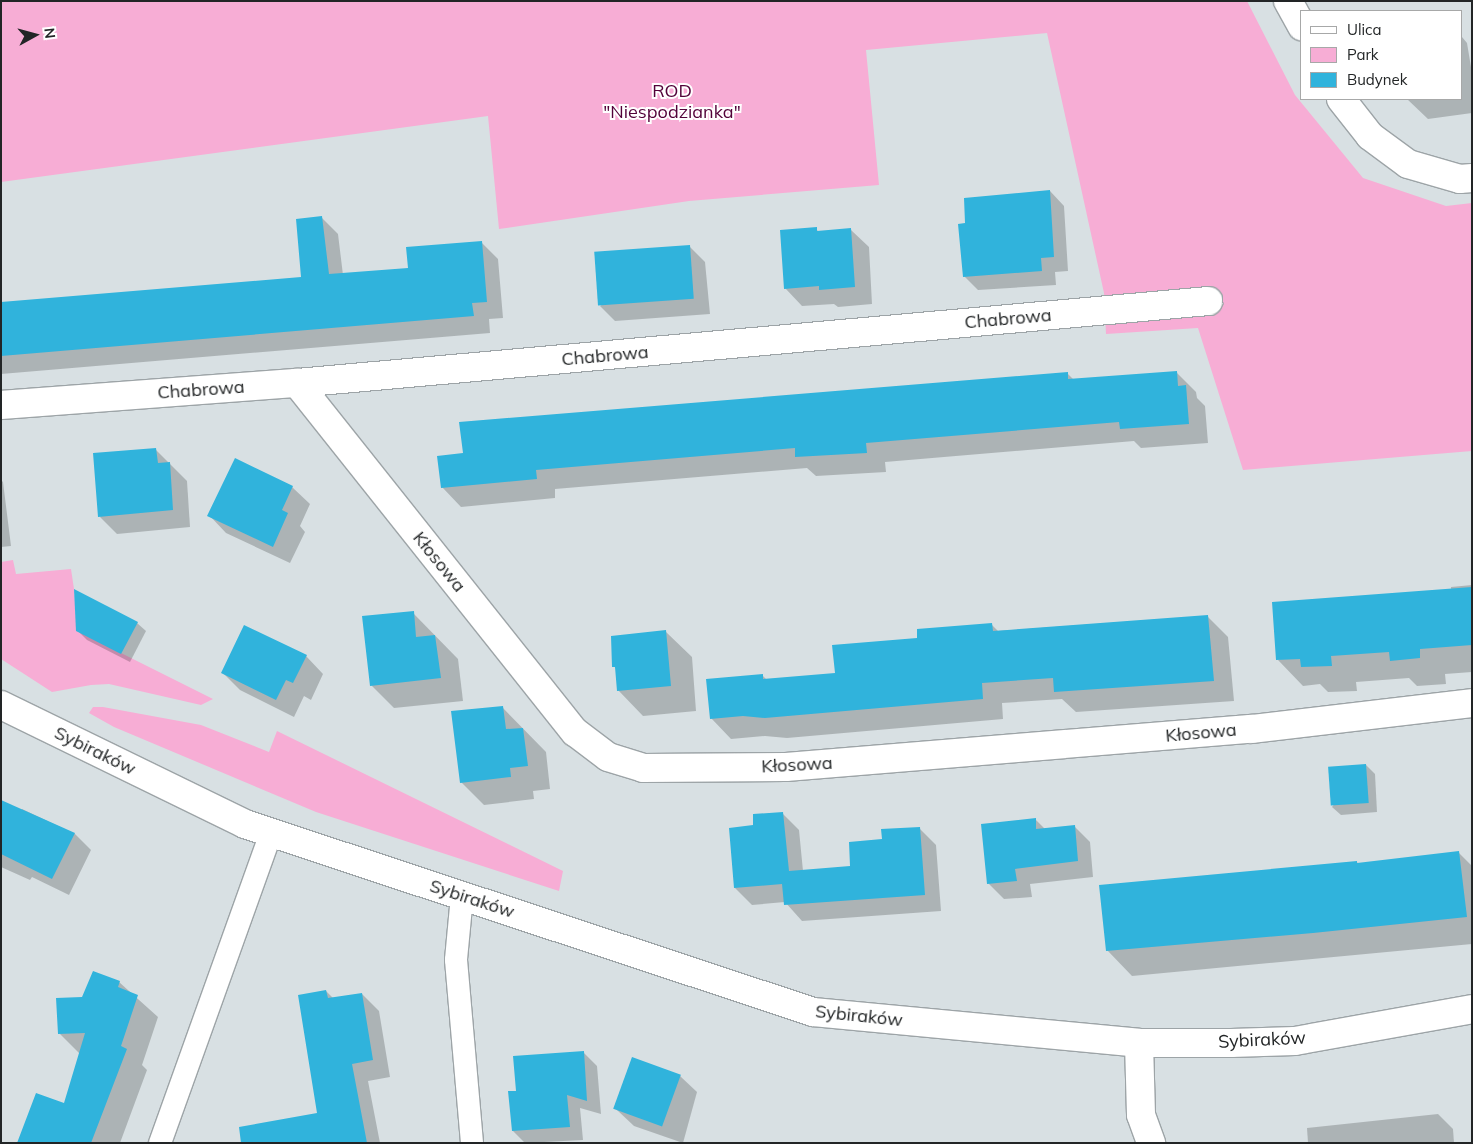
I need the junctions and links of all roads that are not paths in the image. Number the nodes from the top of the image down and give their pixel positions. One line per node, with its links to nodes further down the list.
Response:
1 (1288, 1): 2 (street)
2 (1300, 22)
3 (1342, 100): 4 (street)
4 (1472, 178)
5 (1208, 301): 6 (street, Chabrowa)
6 (297, 384): 7 (street, Chabrowa); 8 (street, Kłosowa)
7 (1, 405)
8 (1472, 703)
9 (1, 706): 10 (street, Sybiraków)
10 (271, 833): 11 (street, Sybiraków); 14 (lane)
11 (462, 896): 13 (street, Sybiraków); 15 (lane)
12 (1472, 1009): 13 (street, Sybiraków)
13 (1139, 1043): 16 (street)
14 (160, 1143)
15 (472, 1143)
16 (1151, 1143)

